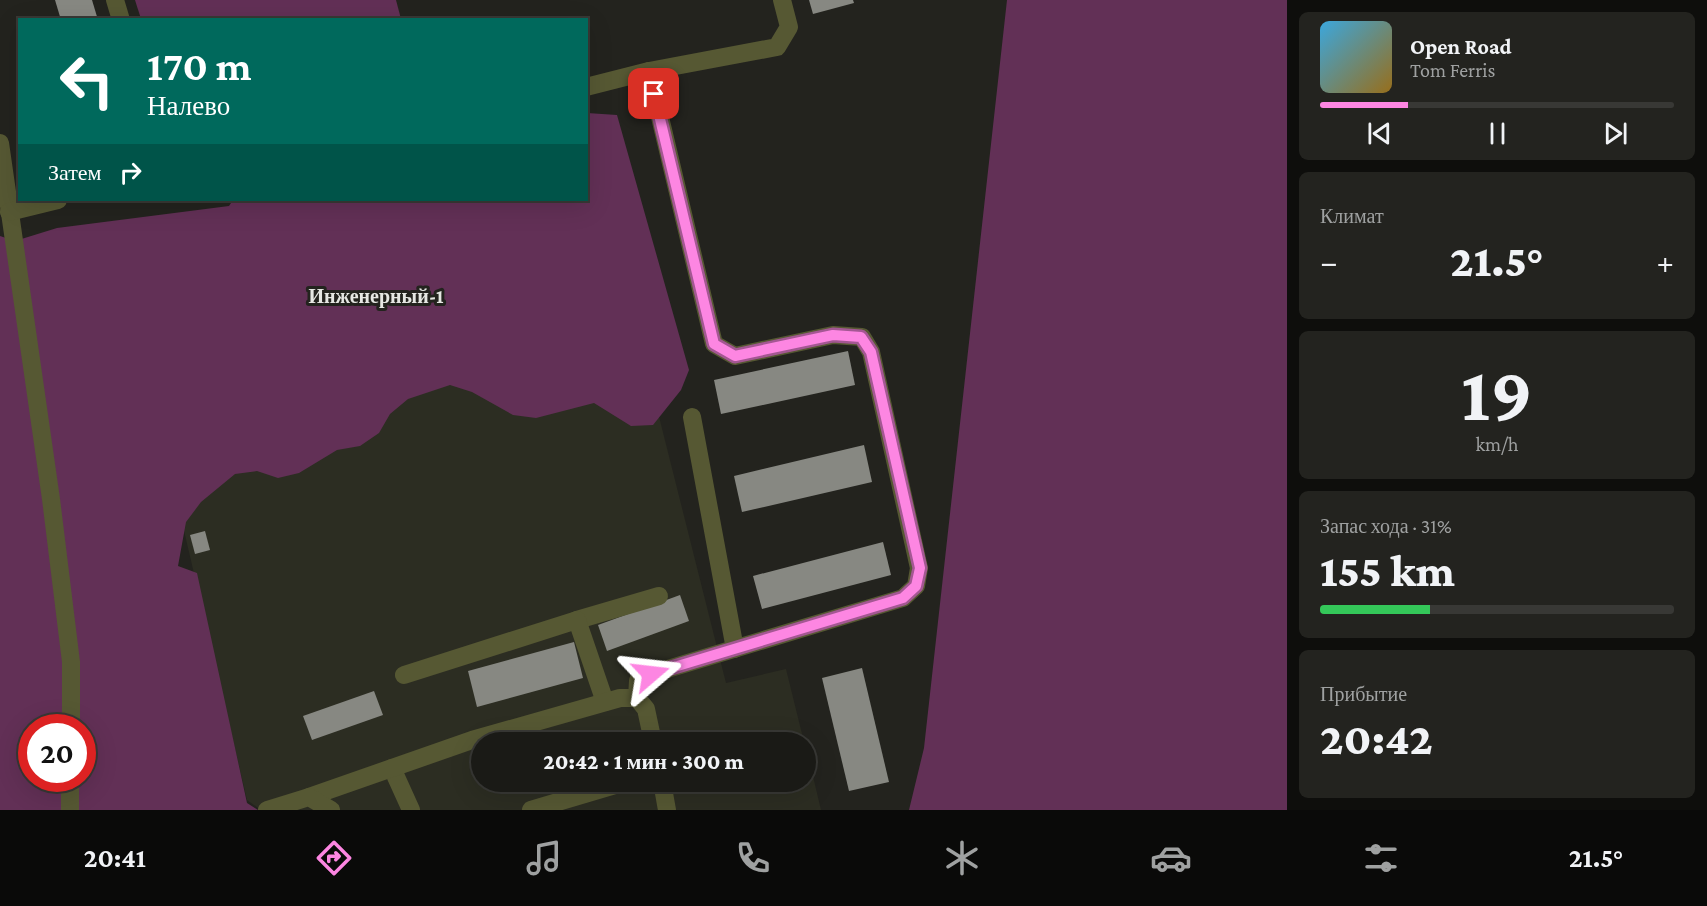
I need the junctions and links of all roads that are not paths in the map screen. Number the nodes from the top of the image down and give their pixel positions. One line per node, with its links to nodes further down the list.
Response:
1 (115, 0): 3 (street)
2 (782, 0): 4 (street)
3 (120, 18)
4 (649, 71): 5 (street); 12 (street)
5 (588, 86)
6 (0, 143): 8 (street)
7 (54, 201): 8 (street)
8 (9, 212): 16 (street)
9 (692, 417): 12 (street)
10 (659, 596): 11 (street)
11 (577, 620): 13 (street); 15 (street)
12 (735, 649): 14 (street)
13 (404, 675)
14 (637, 698): 15 (street); 17 (street)
15 (605, 702): 18 (street)
16 (70, 714)
17 (651, 732)
18 (392, 768): 22 (street); 25 (street)
19 (70, 792): 23 (street)
20 (591, 792): 26 (street)
21 (664, 792): 27 (street)
22 (322, 805): 24 (street)
23 (70, 810)
24 (267, 810)
25 (411, 810)
26 (531, 810)
27 (667, 810)

